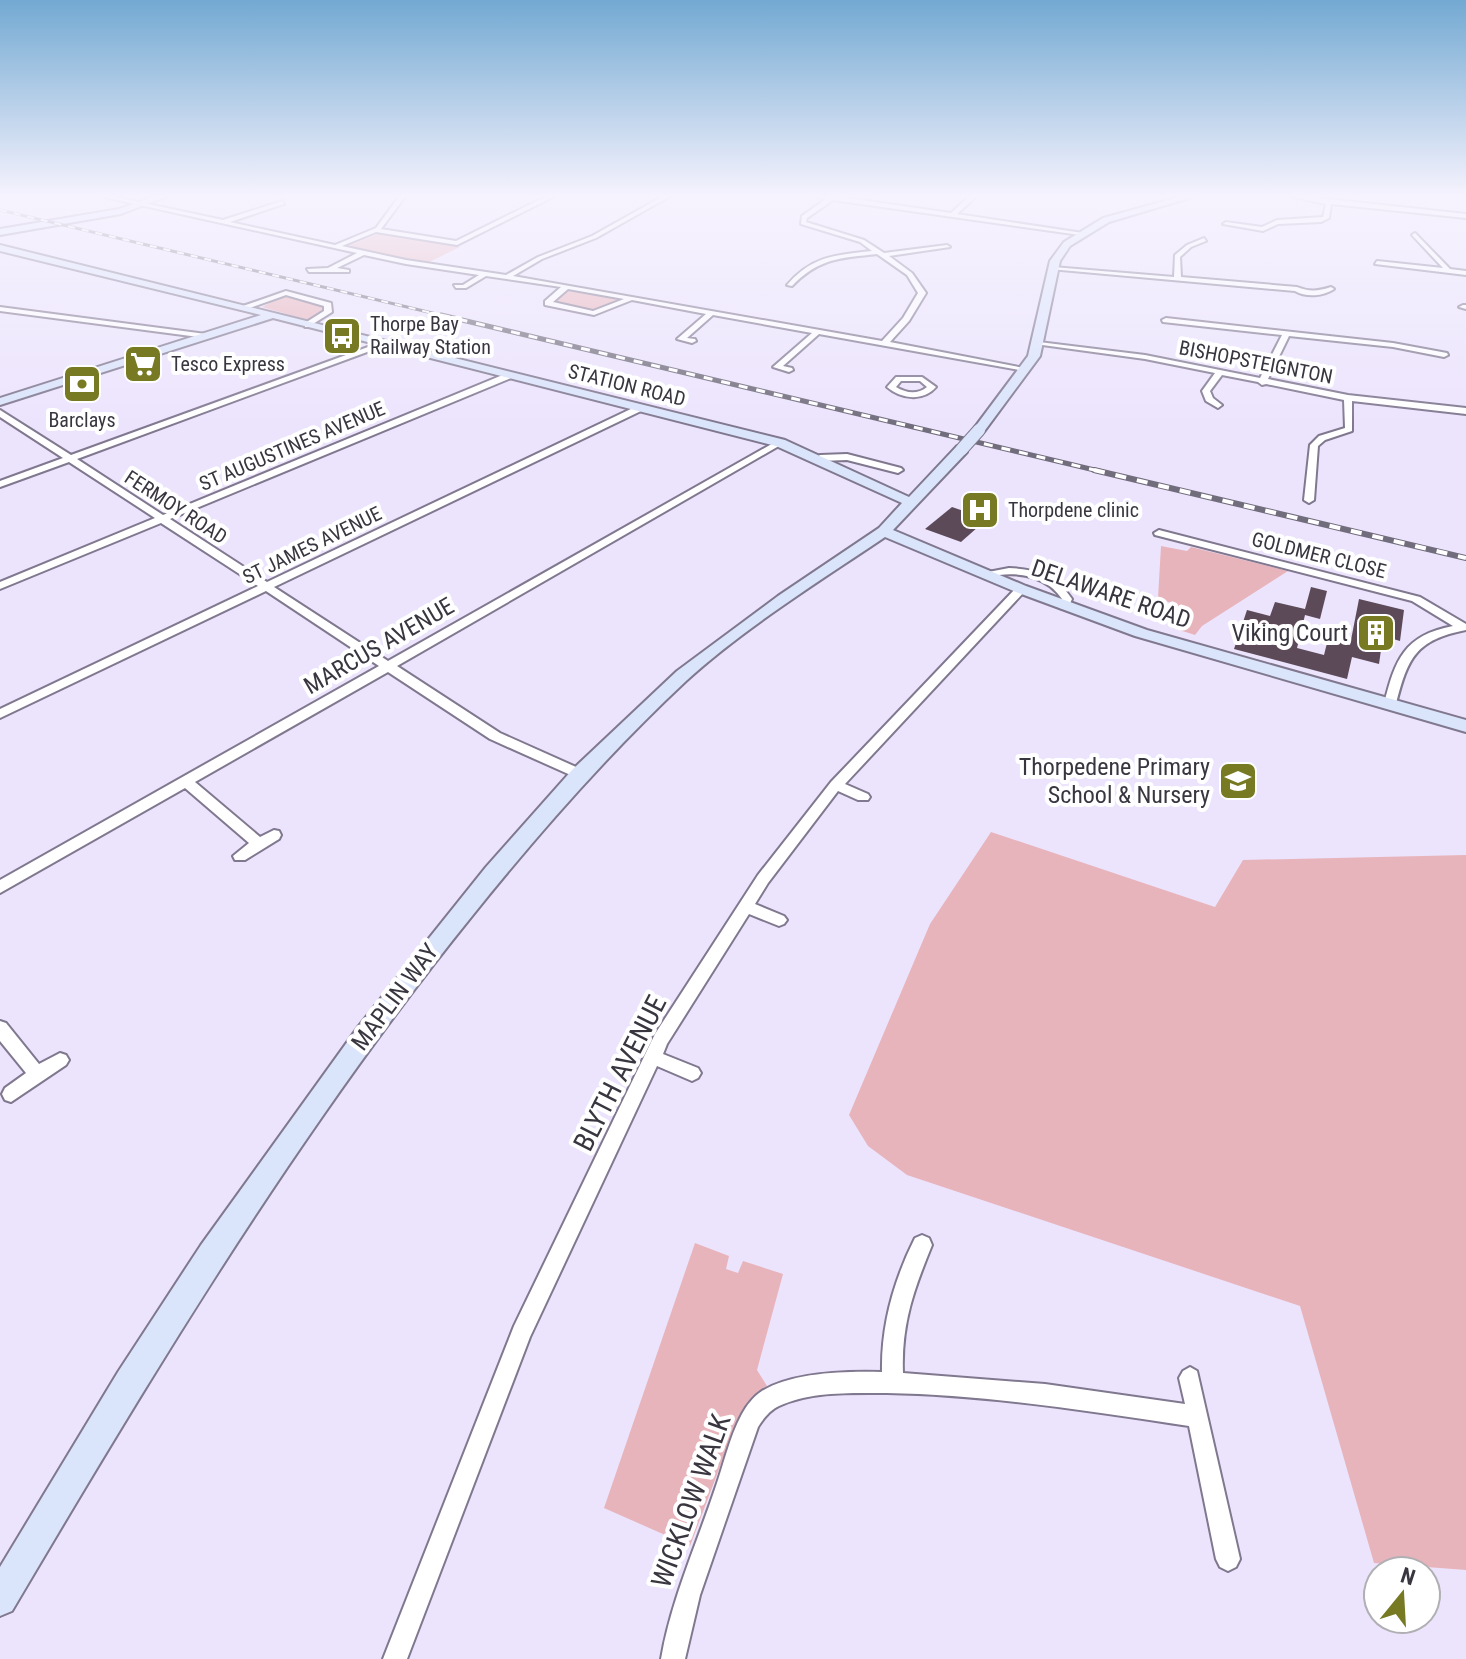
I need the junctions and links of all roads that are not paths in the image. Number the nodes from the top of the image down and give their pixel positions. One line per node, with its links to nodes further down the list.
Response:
1 (97, 271): 17 (street, STATION ROAD)
2 (477, 271): 9 (street)
3 (516, 271): 10 (street)
4 (801, 271): 12 (street)
5 (907, 271): 31 (street)
6 (1053, 271): 29 (street, MAPLIN WAY)
7 (1081, 271): 11 (street)
8 (1178, 271): 11 (street)
9 (486, 273): 10 (street); 14 (street)
10 (508, 276): 13 (street)
11 (1178, 280): 15 (street)
12 (790, 285)
13 (567, 286): 16 (street); 16 (street)
14 (464, 287)
15 (1329, 293)
16 (629, 299): 19 (street)
17 (244, 307): 20 (street, STATION ROAD); 22 (street)
18 (0, 309): 25 (street)
19 (710, 314): 23 (street); 27 (street)
20 (271, 315): 22 (street, STATION ROAD); 25 (street)
21 (1166, 320): 24 (street)
22 (308, 325): 30 (street, STATION ROAD)
23 (816, 333): 31 (street); 35 (street)
24 (1286, 334): 32 (street); 41 (street)
25 (206, 336): 44 (street)
26 (667, 336): 27 (street)
27 (681, 339): 28 (street)
28 (692, 341)
29 (1039, 344): 36 (street, MAPLIN WAY); 38 (street, BISHOPSTEIGNTON)
30 (382, 345): 39 (street, STATION ROAD); 48 (street)
31 (883, 345): 33 (street)
32 (1444, 355)
33 (942, 356): 36 (street); 40 (street)
34 (764, 364): 35 (street)
35 (777, 367): 37 (street)
36 (1025, 369): 53 (street, MAPLIN WAY, bridge)
37 (789, 370)
38 (1219, 373): 41 (street, BISHOPSTEIGNTON); 43 (street)
39 (508, 376): 45 (street, STATION ROAD); 54 (street, ST AUGUSTINES AVENUE)
40 (922, 379)
41 (1262, 383): 42 (street, BISHOPSTEIGNTON)
42 (1348, 398): 46 (street, BISHOPSTEIGNTON); 52 (street)
43 (1218, 405)
44 (0, 406): 48 (street, FERMOY ROAD)
45 (638, 409): 47 (street, STATION ROAD); 59 (street, ST JAMES AVENUE)
46 (1466, 411)
47 (780, 443): 49 (street, STATION ROAD); 63 (street, MARCUS AVENUE)
48 (69, 458): 51 (street); 54 (street, FERMOY ROAD)
49 (820, 458): 50 (street, STATION ROAD); 53 (street, STATION ROAD)
50 (898, 470)
51 (0, 484)
52 (1309, 500)
53 (912, 502): 55 (street, MAPLIN WAY)
54 (162, 520): 58 (street, ST AUGUSTINES AVENUE); 59 (street, FERMOY ROAD)
55 (884, 531): 57 (street, DELAWARE ROAD); 67 (street, MAPLIN WAY)
56 (1159, 533): 62 (street, GOLDMER CLOSE)
57 (987, 575): 60 (street, DELAWARE ROAD); 61 (street)
58 (0, 586)
59 (266, 587): 63 (street, FERMOY ROAD); 65 (street, ST JAMES AVENUE)
60 (1021, 589): 61 (street, DELAWARE ROAD); 69 (street, BLYTH AVENUE)
61 (1064, 606): 64 (street, DELAWARE ROAD)
62 (1464, 627): 64 (street)
63 (387, 666): 67 (street, FERMOY ROAD); 68 (street, MARCUS AVENUE)
64 (1390, 704): 66 (street, DELAWARE ROAD)
65 (0, 714)
66 (1466, 726)
67 (580, 774): 88 (street, MAPLIN WAY)
68 (186, 782): 72 (street); 74 (street, MARCUS AVENUE)
69 (836, 785): 70 (street); 75 (street, BLYTH AVENUE)
70 (863, 797)
71 (274, 835): 72 (street)
72 (259, 844): 73 (street)
73 (240, 856)
74 (0, 887)
75 (746, 907): 76 (street); 78 (street, BLYTH AVENUE)
76 (779, 920)
77 (0, 1028): 81 (street)
78 (652, 1057): 80 (street); 90 (street, BLYTH AVENUE)
79 (60, 1060): 81 (street)
80 (692, 1073)
81 (37, 1075): 82 (street)
82 (11, 1094)
83 (922, 1245): 85 (street)
84 (1190, 1378): 86 (street)
85 (893, 1383): 86 (street, WICKLOW WALK); 91 (street, WICKLOW WALK)
86 (1198, 1417): 87 (street)
87 (1228, 1559)
88 (9, 1563): 89 (street, MAPLIN WAY)
89 (0, 1599)
90 (395, 1659)
91 (673, 1659)

